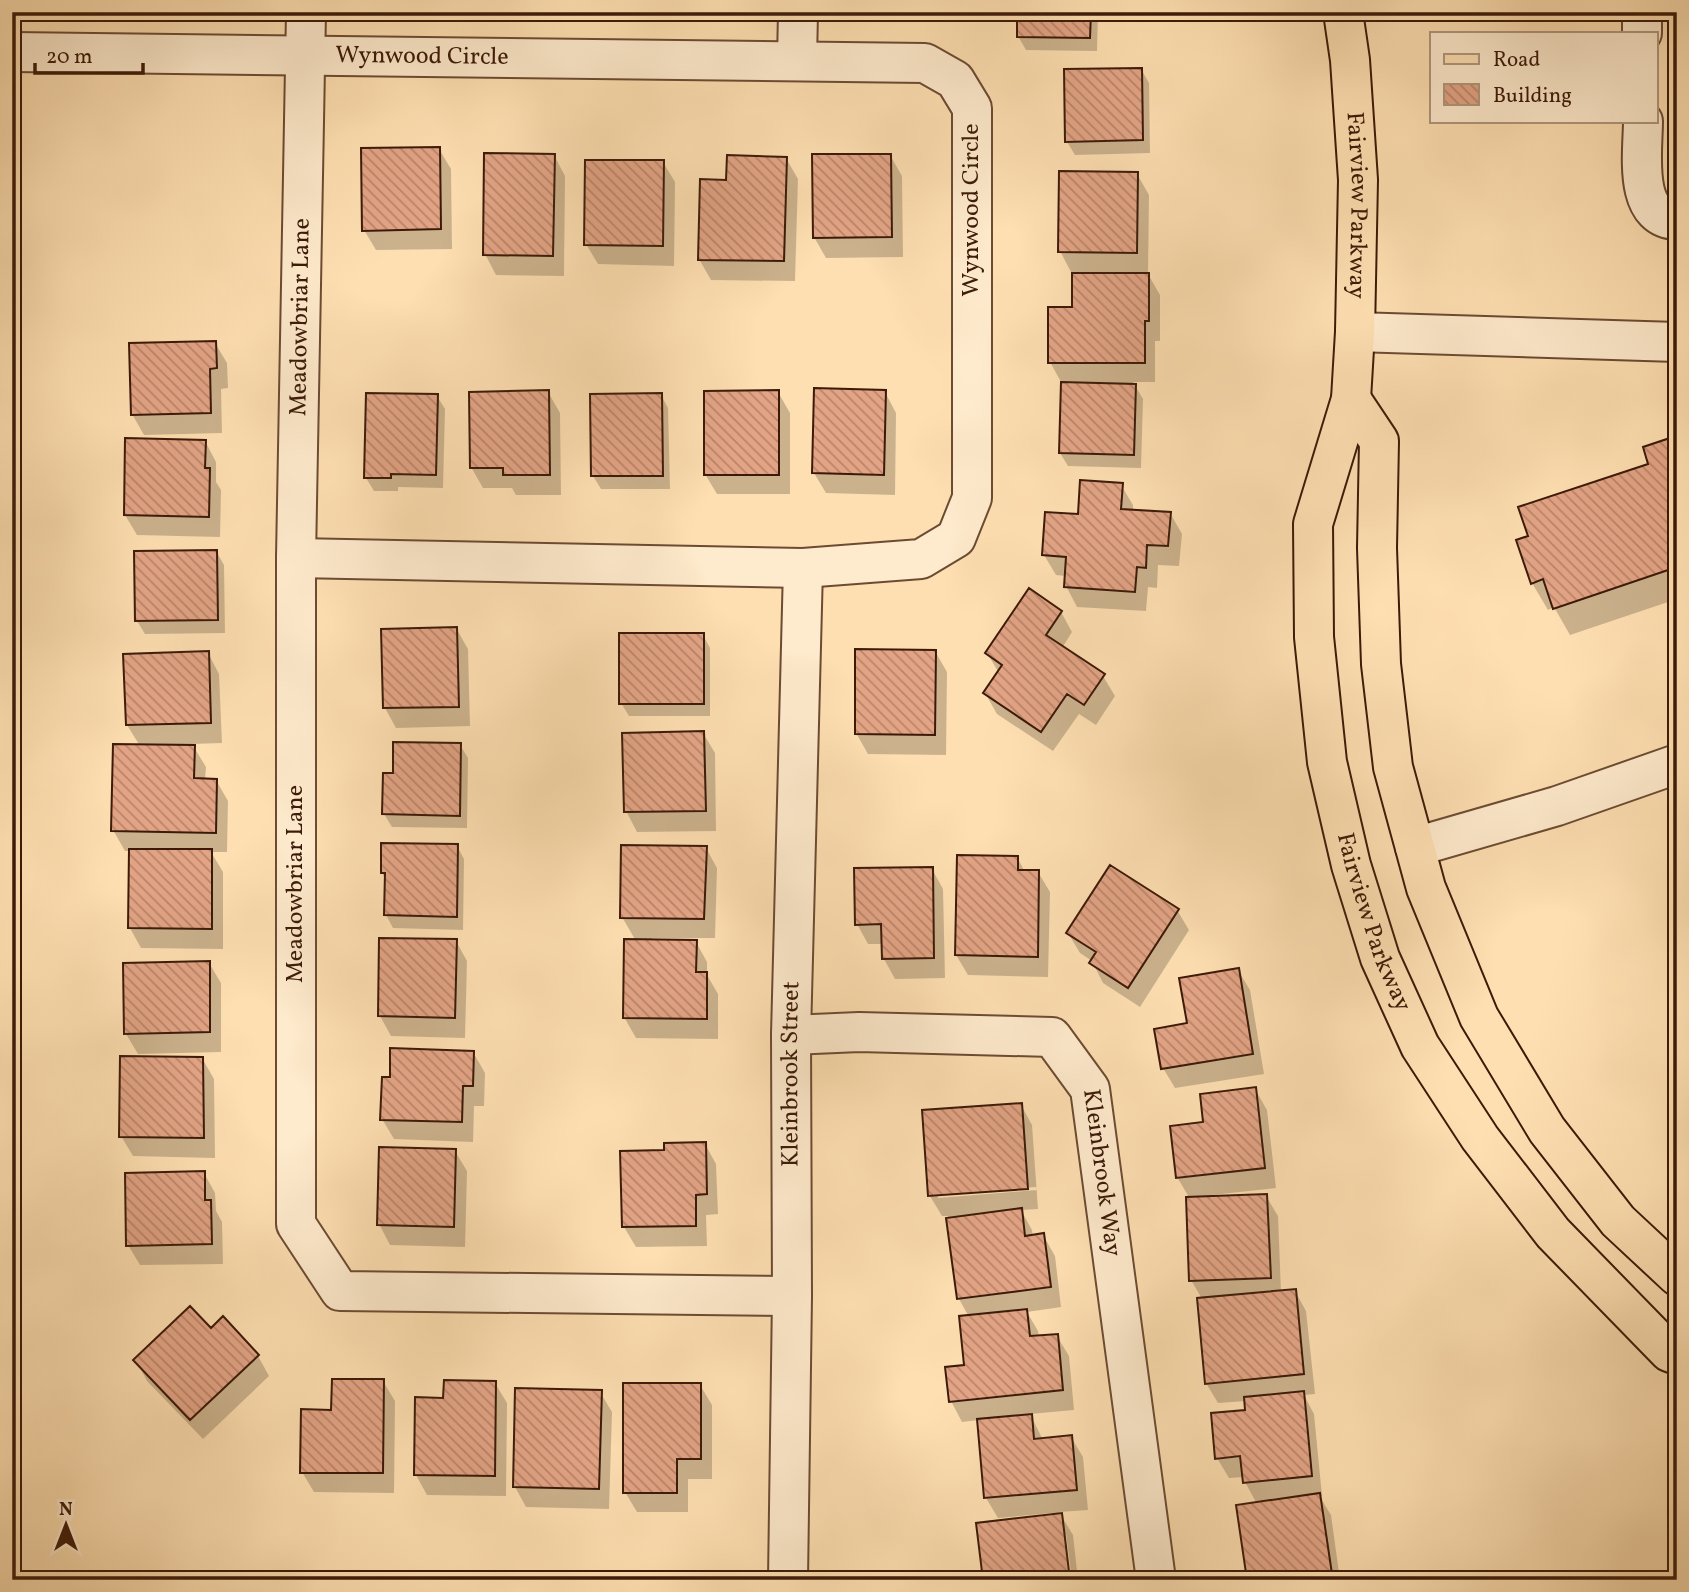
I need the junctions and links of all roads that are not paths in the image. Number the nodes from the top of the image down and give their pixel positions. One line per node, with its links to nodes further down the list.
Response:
1 (306, 12): 7 (street, Meadowbriar Lane)
2 (798, 12): 8 (street)
3 (1343, 12): 11 (main road, Fairview Parkway)
4 (1642, 12): 5 (street)
5 (1642, 32)
6 (12, 52): 7 (street, Wynwood Circle)
7 (306, 55): 8 (street, Wynwood Circle); 14 (street, Meadowbriar Lane)
8 (797, 60): 15 (street, Wynwood Circle)
9 (1643, 122): 10 (street)
10 (1677, 220)
11 (1355, 332): 12 (street); 13 (main road, Fairview Parkway)
12 (1677, 342)
13 (1351, 399): 17 (main road); 21 (main road, Fairview Parkway)
14 (296, 558): 15 (street, Wynwood Circle); 20 (street, Meadowbriar Lane)
15 (803, 568): 18 (street, Kleinbrook Street)
16 (1677, 764): 17 (street)
17 (1415, 847): 19 (main road)
18 (791, 1035): 20 (street, Kleinbrook Street); 23 (street, Kleinbrook Way)
19 (1677, 1276)
20 (792, 1296): 22 (street, Kleinbrook Street)
21 (1677, 1355)
22 (788, 1580)
23 (1156, 1580)

